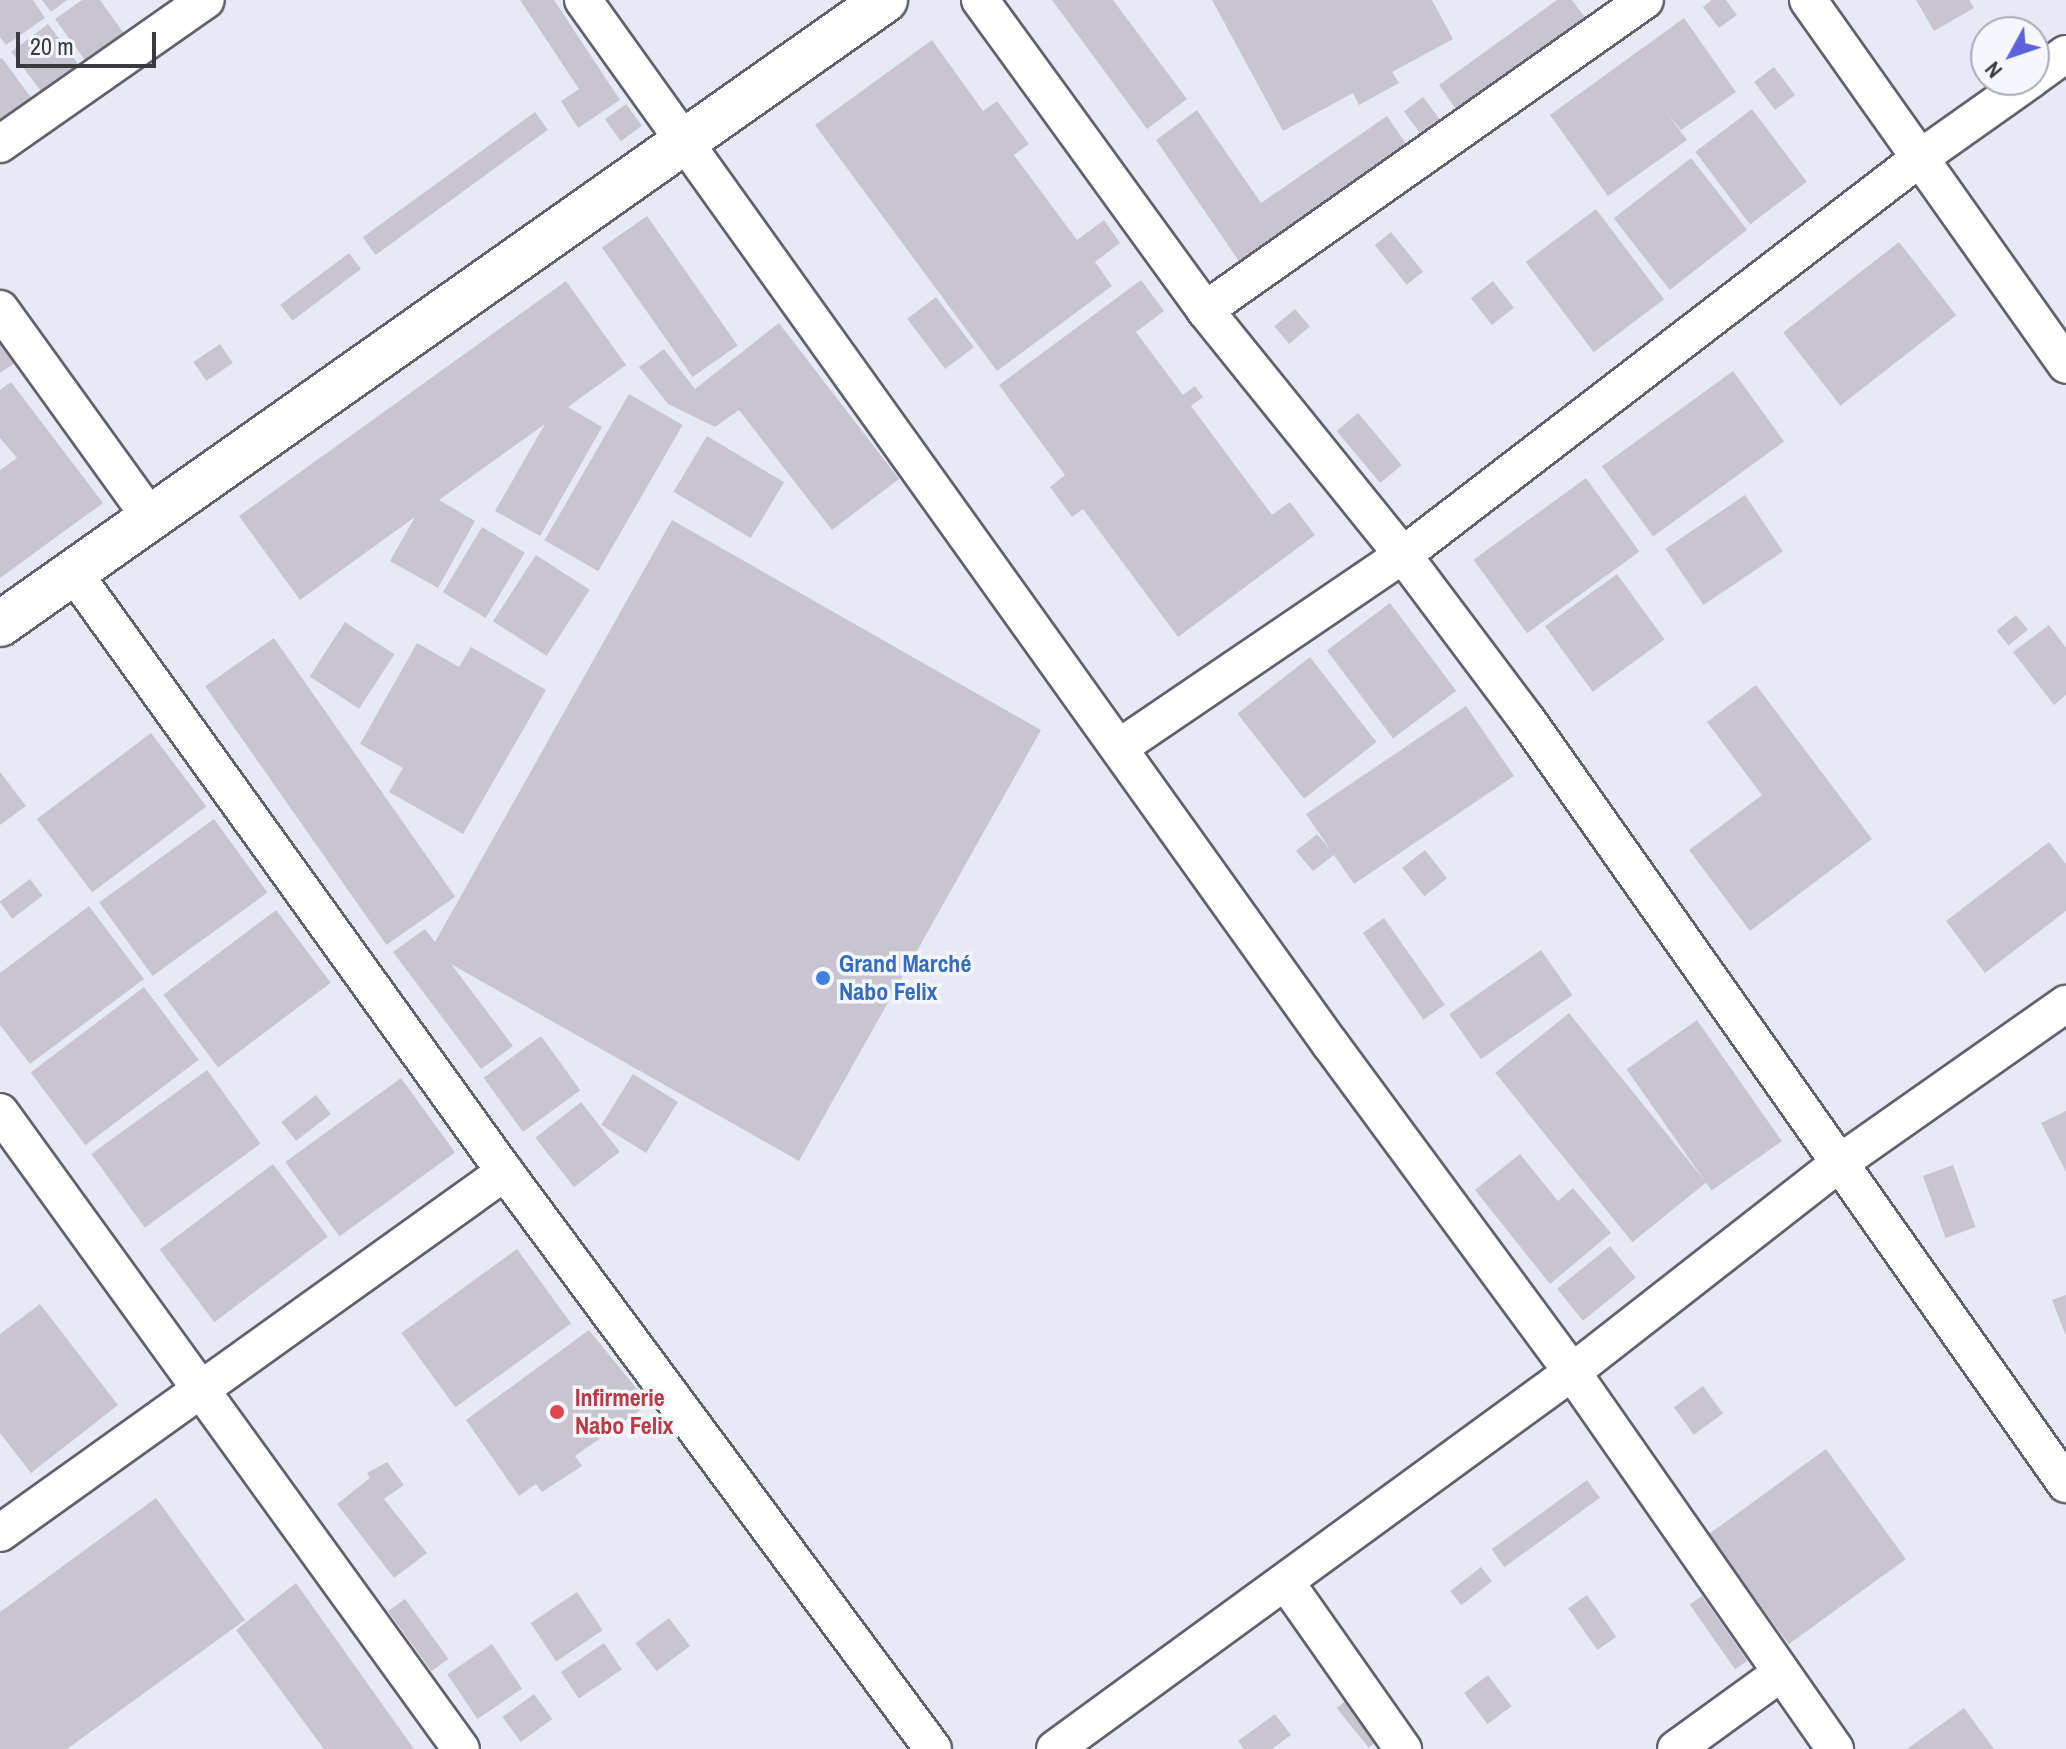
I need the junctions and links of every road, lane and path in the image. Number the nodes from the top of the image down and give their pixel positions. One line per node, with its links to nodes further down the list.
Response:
1 (206, 0): 9 (street)
2 (583, 0): 8 (street)
3 (885, 0): 8 (street)
4 (980, 0): 12 (street)
5 (1645, 0): 12 (street)
6 (1808, 0): 10 (street)
7 (2007, 96): 10 (street)
8 (685, 141): 14 (street); 18 (street)
9 (0, 144)
10 (1920, 158): 13 (street); 15 (street)
11 (0, 309): 14 (street)
12 (1205, 310): 15 (street)
13 (2066, 365)
14 (151, 518): 16 (street)
15 (1403, 555): 18 (street); 21 (street)
16 (73, 572): 17 (street); 22 (street)
17 (0, 624)
18 (1120, 747): 23 (street)
19 (2066, 1004): 21 (street)
20 (0, 1112): 24 (street)
21 (1841, 1162): 23 (street); 25 (street)
22 (505, 1172): 24 (street); 30 (street)
23 (1572, 1372): 27 (street); 28 (street)
24 (198, 1389): 26 (street); 29 (street)
25 (2066, 1484)
26 (0, 1533)
27 (1287, 1584): 31 (street); 32 (street)
28 (1781, 1673): 33 (street); 34 (street)
29 (461, 1749)
30 (933, 1749)
31 (1055, 1749)
32 (1403, 1749)
33 (1676, 1749)
34 (1835, 1749)

